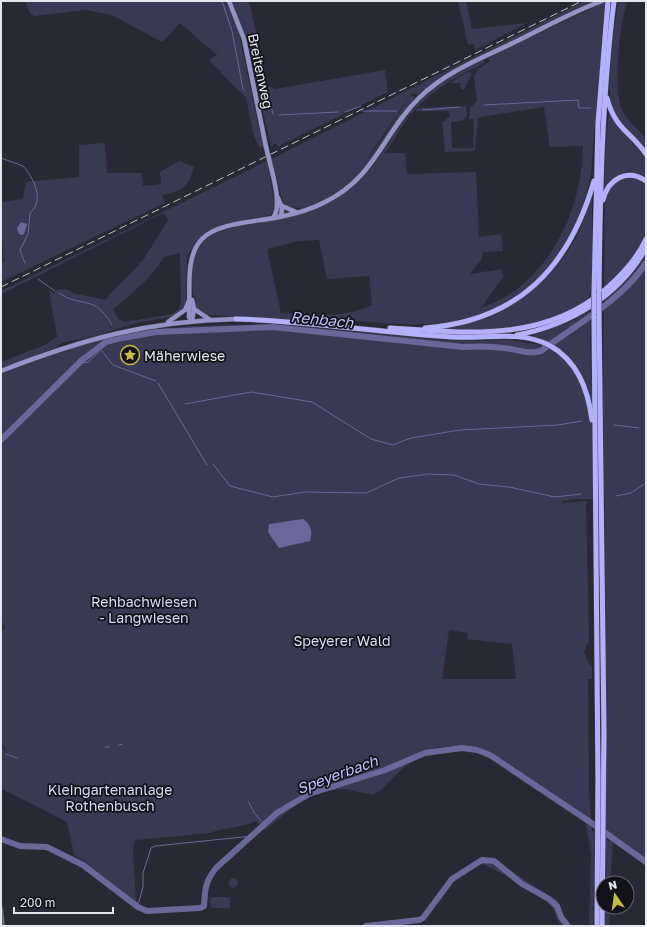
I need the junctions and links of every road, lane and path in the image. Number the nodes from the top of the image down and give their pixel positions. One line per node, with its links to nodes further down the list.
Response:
1 (229, 1): 9 (main road, Breitenweg, bridge)
2 (602, 1): 12 (main road)
3 (608, 1): 7 (highway)
4 (614, 3): 5 (highway)
5 (606, 91): 6 (highway); 11 (highway)
6 (646, 154)
7 (596, 173): 23 (highway); 26 (highway, bridge)
8 (646, 180): 11 (highway)
9 (277, 197): 10 (main road); 13 (main road)
10 (282, 206): 12 (main road); 13 (main road)
11 (600, 210): 27 (highway, bridge)
12 (298, 213): 13 (main road)
13 (277, 216): 16 (main road)
14 (646, 239): 23 (highway)
15 (646, 248): 24 (highway)
16 (191, 295): 17 (main road); 20 (main road); 21 (main road)
17 (194, 309): 19 (main road); 20 (main road)
18 (236, 319): 19 (main road); 22 (highway)
19 (211, 320): 20 (main road)
20 (192, 321): 21 (main road)
21 (165, 324): 25 (main road)
22 (331, 325): 23 (highway); 24 (highway)
23 (406, 329)
24 (506, 336): 26 (highway)
25 (1, 371)
26 (595, 437): 27 (highway)
27 (598, 453): 28 (highway)
28 (598, 464): 31 (highway); 32 (highway)
29 (1, 908): 30 (street)
30 (4, 926)
31 (596, 926)
32 (602, 926)

